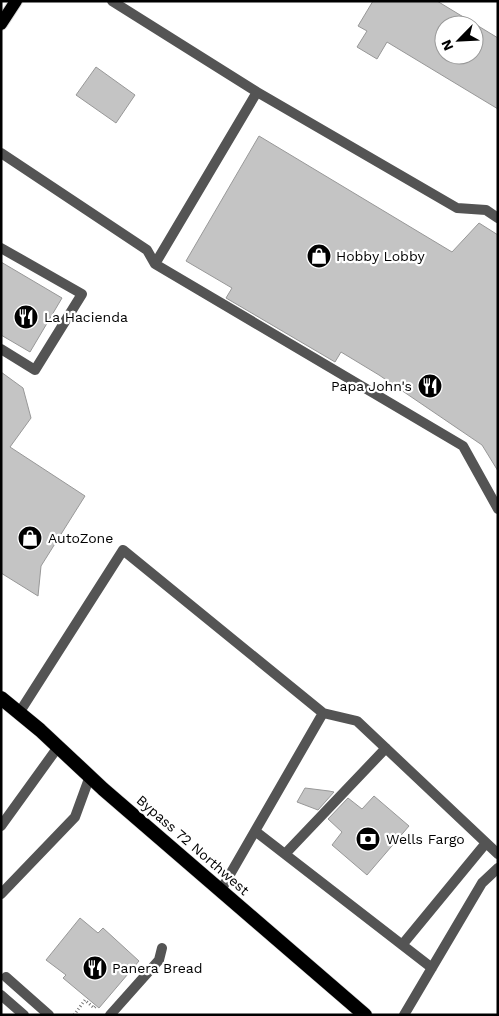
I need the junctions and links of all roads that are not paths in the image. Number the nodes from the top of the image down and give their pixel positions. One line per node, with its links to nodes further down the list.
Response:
1 (16, 1): 3 (main road)
2 (112, 1): 4 (lane)
3 (1, 24)
4 (258, 92): 6 (lane); 8 (lane)
5 (1, 153): 8 (lane)
6 (498, 218)
7 (1, 248): 9 (lane)
8 (155, 264): 10 (lane)
9 (1, 349)
10 (498, 509)
11 (1, 698): 12 (highway, Bypass 72 Northwest)
12 (19, 713): 13 (lane); 14 (highway, Bypass 72 Northwest)
13 (323, 713): 15 (lane); 18 (lane)
14 (58, 747): 16 (highway, Bypass 72 Northwest); 17 (lane)
15 (386, 748): 19 (lane); 20 (lane)
16 (90, 776): 23 (highway, Bypass 72 Northwest); 24 (lane)
17 (1, 826)
18 (255, 831): 20 (lane); 23 (lane)
19 (486, 843): 21 (lane); 25 (lane)
20 (285, 854): 25 (lane)
21 (498, 854)
22 (498, 868): 27 (lane)
23 (221, 890): 33 (highway, Bypass 72 Northwest)
24 (1, 894)
25 (402, 945): 27 (lane)
26 (162, 948): 32 (lane)
27 (432, 968): 34 (lane)
28 (6, 977): 31 (lane)
29 (1, 995): 30 (lane)
30 (24, 1015)
31 (49, 1015)
32 (110, 1015)
33 (365, 1015)
34 (404, 1015)

